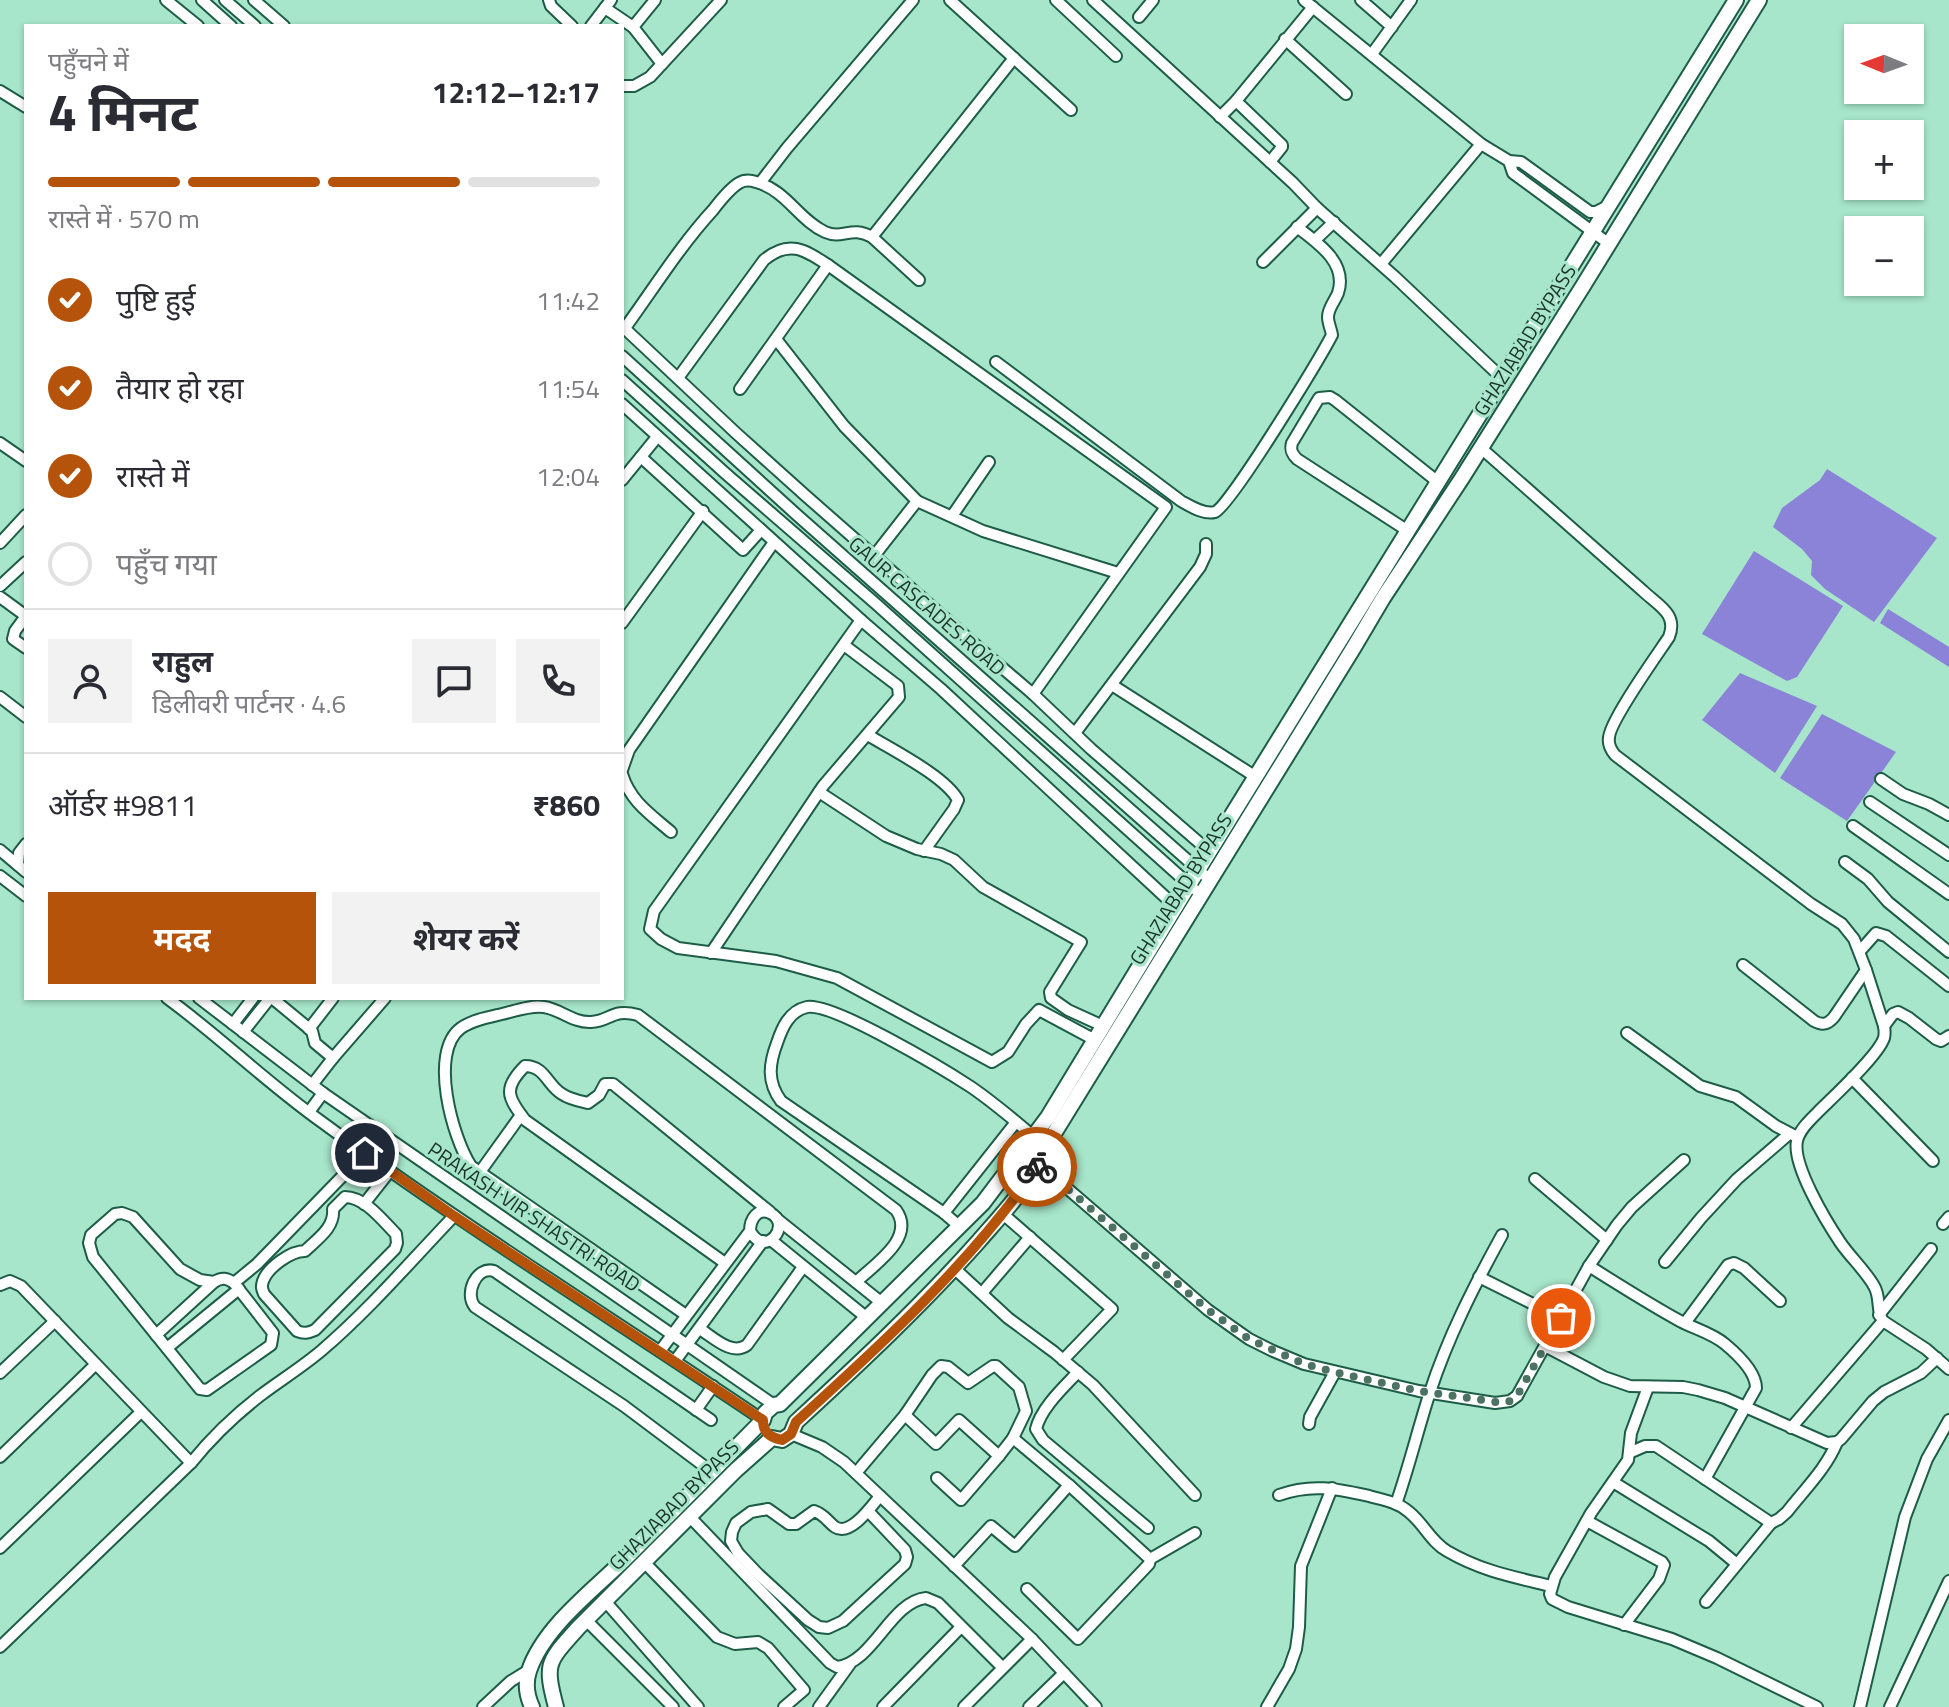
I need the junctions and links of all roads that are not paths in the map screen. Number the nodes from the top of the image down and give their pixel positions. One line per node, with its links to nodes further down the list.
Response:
1 (166, 0): 21 (street)
2 (202, 0): 19 (street)
3 (226, 0): 19 (street); 24 (street)
4 (254, 0): 25 (street)
5 (549, 0): 26 (street)
6 (655, 0): 28 (street)
7 (913, 0): 47 (street)
8 (950, 0): 33 (street)
9 (1056, 0): 32 (street)
10 (1093, 0): 43 (street)
11 (1153, 0): 20 (street)
12 (1361, 0): 29 (street)
13 (1411, 0): 29 (street)
14 (1736, 0): 35 (highway, GHAZIABAD BYPASS)
15 (1759, 0): 36 (highway, GHAZIABAD BYPASS)
16 (719, 1): 34 (street)
17 (608, 4): 27 (street); 28 (street)
18 (1308, 4): 30 (street); 31 (street)
19 (217, 14): 22 (street); 23 (street)
20 (1139, 17)
21 (196, 24)
22 (210, 24)
23 (229, 24)
24 (253, 24)
25 (282, 24)
26 (570, 24)
27 (593, 24)
28 (633, 27): 34 (street)
29 (1392, 27): 31 (street)
30 (1285, 39): 39 (street); 40 (street)
31 (1372, 54): 44 (street)
32 (1116, 56)
33 (1014, 58): 42 (street); 53 (street)
34 (662, 64): 37 (street)
35 (1693, 70): 36 (highway); 48 (highway, GHAZIABAD BYPASS)
36 (1709, 82): 55 (highway, GHAZIABAD BYPASS)
37 (624, 86)
38 (0, 91): 41 (street)
39 (1346, 94)
40 (1236, 101): 43 (street); 46 (street)
41 (24, 106)
42 (1071, 110)
43 (1220, 117): 46 (street)
44 (1481, 144): 45 (street); 57 (street)
45 (1509, 161): 48 (street); 52 (street)
46 (1270, 162): 49 (street)
47 (760, 183): 53 (street); 60 (street)
48 (1609, 205): 52 (highway, GHAZIABAD BYPASS)
49 (1317, 208): 50 (street); 51 (street)
50 (1334, 222): 54 (street); 57 (street)
51 (1297, 227): 54 (street); 56 (street)
52 (1593, 232): 55 (street); 65 (highway, GHAZIABAD BYPASS)
53 (872, 237): 59 (street)
54 (1315, 240): 63 (street)
55 (1608, 243): 73 (highway, GHAZIABAD BYPASS)
56 (1263, 262)
57 (1381, 264): 65 (street)
58 (828, 265): 61 (street); 64 (street); 92 (street)
59 (919, 280)
60 (624, 327): 64 (street)
61 (776, 339): 67 (street); 81 (street)
62 (624, 358): 72 (street, GAUR CASCADES ROAD)
63 (996, 362)
64 (678, 378): 69 (street)
65 (1502, 378): 79 (highway, GHAZIABAD BYPASS)
66 (624, 382): 77 (street, GAUR CASCADES ROAD)
67 (740, 389)
68 (624, 406): 70 (street)
69 (737, 434): 72 (street); 90 (street)
70 (657, 437): 74 (street); 80 (street)
71 (0, 443): 75 (street)
72 (723, 448): 102 (street, GAUR CASCADES ROAD)
73 (1481, 448): 129 (highway, GHAZIABAD BYPASS); 134 (street)
74 (641, 457): 78 (street); 82 (street)
75 (24, 460)
76 (989, 462): 83 (street)
77 (725, 473): 80 (street); 103 (street, GAUR CASCADES ROAD)
78 (624, 478)
79 (1438, 482): 86 (highway, GHAZIABAD BYPASS); 86 (street)
80 (712, 487): 85 (street)
81 (917, 501): 83 (street); 90 (street)
82 (703, 511): 85 (street); 97 (street)
83 (952, 516): 92 (street)
84 (24, 517): 88 (street)
85 (761, 530): 87 (street)
86 (1408, 531): 112 (highway, GHAZIABAD BYPASS)
87 (774, 542): 98 (street); 111 (street)
88 (0, 543)
89 (1206, 544): 104 (street)
90 (874, 556): 101 (street)
91 (24, 564): 93 (street)
92 (1118, 573): 106 (street)
93 (0, 586)
94 (0, 597): 95 (street)
95 (24, 615)
96 (24, 619): 100 (street)
97 (624, 620)
98 (861, 620): 99 (street); 105 (street)
99 (844, 645): 110 (street); 136 (street)
100 (24, 647)
101 (979, 648): 102 (street); 106 (street)
102 (966, 663): 127 (street, GAUR CASCADES ROAD)
103 (953, 674): 105 (street); 130 (street, GAUR CASCADES ROAD)
104 (1112, 685): 109 (street); 112 (street)
105 (941, 689): 133 (street)
106 (1033, 694): 109 (street)
107 (0, 697): 108 (street)
108 (24, 710)
109 (1075, 733): 123 (street)
110 (868, 735): 115 (street); 122 (street)
111 (624, 766)
112 (1256, 777): 123 (highway, GHAZIABAD BYPASS)
113 (1881, 779): 117 (street)
114 (624, 780): 119 (street)
115 (819, 792): 122 (street); 136 (street)
116 (1870, 802): 124 (street)
117 (1949, 815)
118 (1853, 826): 132 (street)
119 (671, 832)
120 (24, 847): 126 (street)
121 (0, 850): 126 (street)
122 (924, 851): 140 (street)
123 (1210, 852): 127 (highway, GHAZIABAD BYPASS)
124 (1949, 855)
125 (1845, 862): 135 (street)
126 (23, 867): 128 (street)
127 (1198, 870): 129 (street, GAUR CASCADES ROAD); 130 (highway, GHAZIABAD BYPASS)
128 (0, 876): 131 (street)
129 (1210, 880): 130 (highway, GHAZIABAD BYPASS)
130 (1195, 890): 133 (highway, GHAZIABAD BYPASS); 169 (highway, GHAZIABAD BYPASS)
131 (24, 894)
132 (1949, 894)
133 (1176, 907): 150 (highway, GHAZIABAD BYPASS)
134 (1860, 951): 138 (street); 139 (street)
135 (1949, 952)
136 (711, 953): 148 (street)
137 (1743, 965): 138 (street)
138 (1866, 970): 151 (street)
139 (1949, 986)
140 (1050, 994): 148 (street); 150 (street)
141 (169, 1000): 161 (street, PRAKASH VIR SHASTRI ROAD)
142 (202, 1000): 149 (street, PRAKASH VIR SHASTRI ROAD)
143 (251, 1000): 149 (street)
144 (269, 1000): 153 (street)
145 (273, 1000): 152 (street)
146 (331, 1000): 152 (street)
147 (383, 1000): 157 (street)
148 (1039, 1010): 156 (street)
149 (233, 1024): 153 (street, PRAKASH VIR SHASTRI ROAD)
150 (1103, 1026): 156 (highway, GHAZIABAD BYPASS)
151 (1884, 1026): 155 (street); 158 (street)
152 (309, 1029): 157 (street)
153 (243, 1032): 159 (street, PRAKASH VIR SHASTRI ROAD)
154 (1627, 1033): 165 (street)
155 (1949, 1036)
156 (1095, 1040): 164 (highway, GHAZIABAD BYPASS)
157 (333, 1058): 159 (street)
158 (1852, 1078): 165 (street); 168 (street)
159 (312, 1085): 160 (street, PRAKASH VIR SHASTRI ROAD)
160 (323, 1093): 161 (street); 205 (street, PRAKASH VIR SHASTRI ROAD)
161 (309, 1112): 166 (street, PRAKASH VIR SHASTRI ROAD)
162 (521, 1115): 171 (street); 177 (street); 186 (street)
163 (1016, 1122): 164 (street); 174 (street); 174 (street)
164 (1033, 1136): 178 (highway, GHAZIABAD BYPASS)
165 (1793, 1136): 185 (street); 201 (street)
166 (365, 1153): 170 (street, PRAKASH VIR SHASTRI ROAD); 194 (street)
167 (1684, 1160): 182 (street)
168 (1933, 1161)
169 (1039, 1164): 175 (highway, GHAZIABAD BYPASS); 217 (street)
170 (390, 1171): 173 (street); 176 (street, PRAKASH VIR SHASTRI ROAD)
171 (480, 1172): 192 (street); 198 (street)
172 (1535, 1179): 182 (street)
173 (364, 1204): 173 (street)
174 (944, 1213): 178 (street)
175 (1003, 1214): 181 (street); 189 (highway, GHAZIABAD BYPASS)
176 (454, 1216): 210 (street, PRAKASH VIR SHASTRI ROAD); 239 (street)
177 (773, 1216): 179 (street); 183 (street); 192 (street)
178 (959, 1226): 197 (highway, GHAZIABAD BYPASS)
179 (750, 1231): 183 (street); 186 (street)
180 (1502, 1235): 190 (street)
181 (1030, 1237): 195 (street); 212 (street)
182 (1607, 1240): 187 (street)
183 (767, 1241): 188 (street); 204 (street)
184 (1931, 1249): 201 (street)
185 (1665, 1262)
186 (725, 1263): 198 (street)
187 (1589, 1266): 200 (street); 203 (street)
188 (803, 1267): 199 (street); 204 (street)
189 (954, 1268): 195 (street); 231 (highway, GHAZIABAD BYPASS)
190 (1479, 1277): 200 (street); 221 (street)
191 (214, 1282): 194 (street); 206 (street); 206 (street)
192 (856, 1282): 197 (street)
193 (0, 1285): 202 (street)
194 (237, 1286): 209 (street); 209 (street)
195 (982, 1293): 212 (street)
196 (1780, 1301): 203 (street)
197 (882, 1303): 199 (highway, GHAZIABAD BYPASS)
198 (686, 1315): 205 (street)
199 (867, 1318): 222 (highway, GHAZIABAD BYPASS)
200 (1561, 1318): 208 (street)
201 (1881, 1318): 211 (street); 232 (street)
202 (55, 1321): 214 (street); 218 (street)
203 (1685, 1323): 223 (street)
204 (700, 1329): 207 (street)
205 (672, 1333): 207 (street, PRAKASH VIR SHASTRI ROAD); 210 (street)
206 (156, 1335): 209 (street)
207 (687, 1344): 213 (street); 222 (street, PRAKASH VIR SHASTRI ROAD)
208 (1545, 1346): 220 (street); 221 (street)
209 (167, 1348)
210 (660, 1351): 213 (street, PRAKASH VIR SHASTRI ROAD)
211 (1937, 1358): 215 (street); 235 (street)
212 (1063, 1360): 216 (street)
213 (675, 1361): 219 (street, PRAKASH VIR SHASTRI ROAD)
214 (95, 1365): 225 (street); 238 (street)
215 (1949, 1369)
216 (1078, 1372): 247 (street); 255 (street)
217 (1335, 1372): 221 (street); 230 (street)
218 (0, 1373)
219 (713, 1386): 224 (street); 228 (street, PRAKASH VIR SHASTRI ROAD)
220 (1648, 1387): 223 (street); 236 (street)
221 (1430, 1392): 250 (street)
222 (777, 1404): 228 (highway, GHAZIABAD BYPASS); 231 (highway)
223 (1747, 1408): 232 (street); 243 (street)
224 (696, 1410): 227 (street); 240 (street)
225 (141, 1412): 239 (street); 257 (street)
226 (905, 1415): 234 (street); 237 (street); 241 (street)
227 (711, 1420)
228 (763, 1420): 233 (highway); 240 (highway, GHAZIABAD BYPASS)
229 (1949, 1420): 290 (street)
230 (1309, 1424)
231 (794, 1428): 233 (highway, GHAZIABAD BYPASS); 241 (street)
232 (1791, 1428): 235 (street)
233 (772, 1438): 252 (highway, GHAZIABAD BYPASS)
234 (1013, 1438): 237 (street); 245 (street)
235 (1837, 1442): 254 (street)
236 (1629, 1453): 243 (street); 244 (street)
237 (999, 1456): 242 (street)
238 (0, 1457)
239 (191, 1463): 272 (street)
240 (712, 1472): 275 (highway, GHAZIABAD BYPASS)
241 (856, 1473): 249 (street)
242 (937, 1478)
243 (1705, 1479): 254 (street)
244 (1613, 1482): 253 (street); 260 (street)
245 (1069, 1485): 258 (street); 261 (street)
246 (1332, 1488): 248 (street); 250 (street); 288 (street)
247 (1195, 1495)
248 (1279, 1495)
249 (880, 1496): 251 (street); 261 (street)
250 (1396, 1504): 263 (street)
251 (868, 1511): 251 (street)
252 (690, 1517): 259 (highway, GHAZIABAD BYPASS); 273 (street)
253 (1587, 1521): 263 (street); 269 (street)
254 (1771, 1523): 260 (street)
255 (1148, 1528)
256 (1195, 1533): 258 (street)
257 (0, 1548)
258 (1150, 1559): 264 (street)
259 (644, 1562): 266 (highway, GHAZIABAD BYPASS); 282 (street)
260 (1737, 1564): 267 (street)
261 (954, 1566): 271 (street)
262 (1949, 1581): 265 (street)
263 (1551, 1586): 269 (street)
264 (1027, 1589)
265 (1946, 1595): 291 (street)
266 (605, 1601): 268 (highway, GHAZIABAD BYPASS); 281 (street)
267 (1706, 1602)
268 (586, 1620): 279 (highway, GHAZIABAD BYPASS); 280 (street)
269 (1624, 1625): 289 (street)
270 (961, 1627): 273 (street); 274 (street); 284 (street)
271 (1032, 1639): 274 (street); 276 (street)
272 (0, 1647)
273 (850, 1664): 283 (street)
274 (1002, 1667): 285 (street)
275 (529, 1670): 277 (street); 278 (highway)
276 (1064, 1673): 286 (street); 287 (street)
277 (483, 1707)
278 (532, 1707)
279 (556, 1707)
280 (673, 1707)
281 (698, 1707)
282 (784, 1707)
283 (819, 1707)
284 (883, 1707)
285 (964, 1707)
286 (1029, 1707)
287 (1096, 1707)
288 (1267, 1707)
289 (1817, 1707)
290 (1860, 1707)
291 (1890, 1707)

